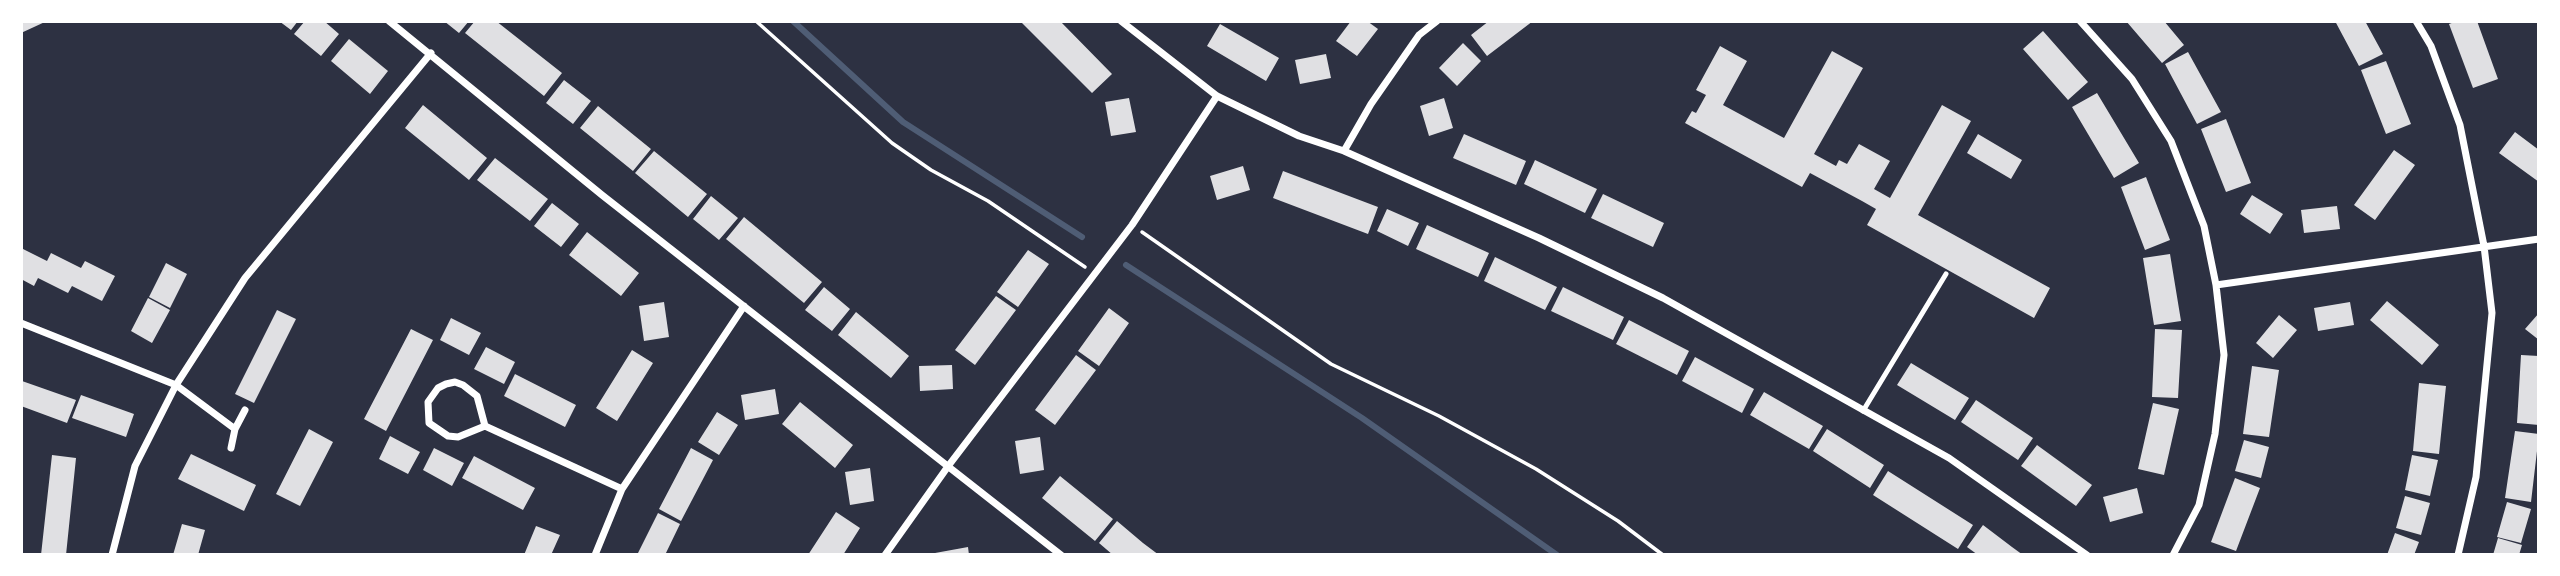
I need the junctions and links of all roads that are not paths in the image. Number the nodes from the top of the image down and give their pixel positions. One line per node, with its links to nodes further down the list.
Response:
1 (389, 21): 6 (street)
2 (1121, 21): 7 (street)
3 (1437, 21): 8 (street)
4 (2080, 21): 12 (street)
5 (2416, 21): 10 (street)
6 (431, 53): 13 (street); 15 (street)
7 (1217, 96): 8 (street); 21 (street)
8 (1344, 150): 17 (street)
9 (2539, 239): 10 (street)
10 (2484, 246): 12 (street); 29 (street)
11 (1946, 274): 17 (lane)
12 (2216, 285): 28 (street)
13 (744, 306): 21 (street); 22 (street)
14 (21, 323): 15 (street)
15 (176, 385): 19 (street); 23 (street)
16 (245, 411): 19 (street)
17 (1863, 411): 27 (street)
18 (485, 426): 18 (street); 22 (street)
19 (235, 429): 20 (street)
20 (231, 448)
21 (949, 465): 25 (street); 26 (street)
22 (622, 489): 24 (street)
23 (112, 555)
24 (595, 555)
25 (885, 555)
26 (1061, 555)
27 (2087, 555)
28 (2172, 555)
29 (2458, 555)

